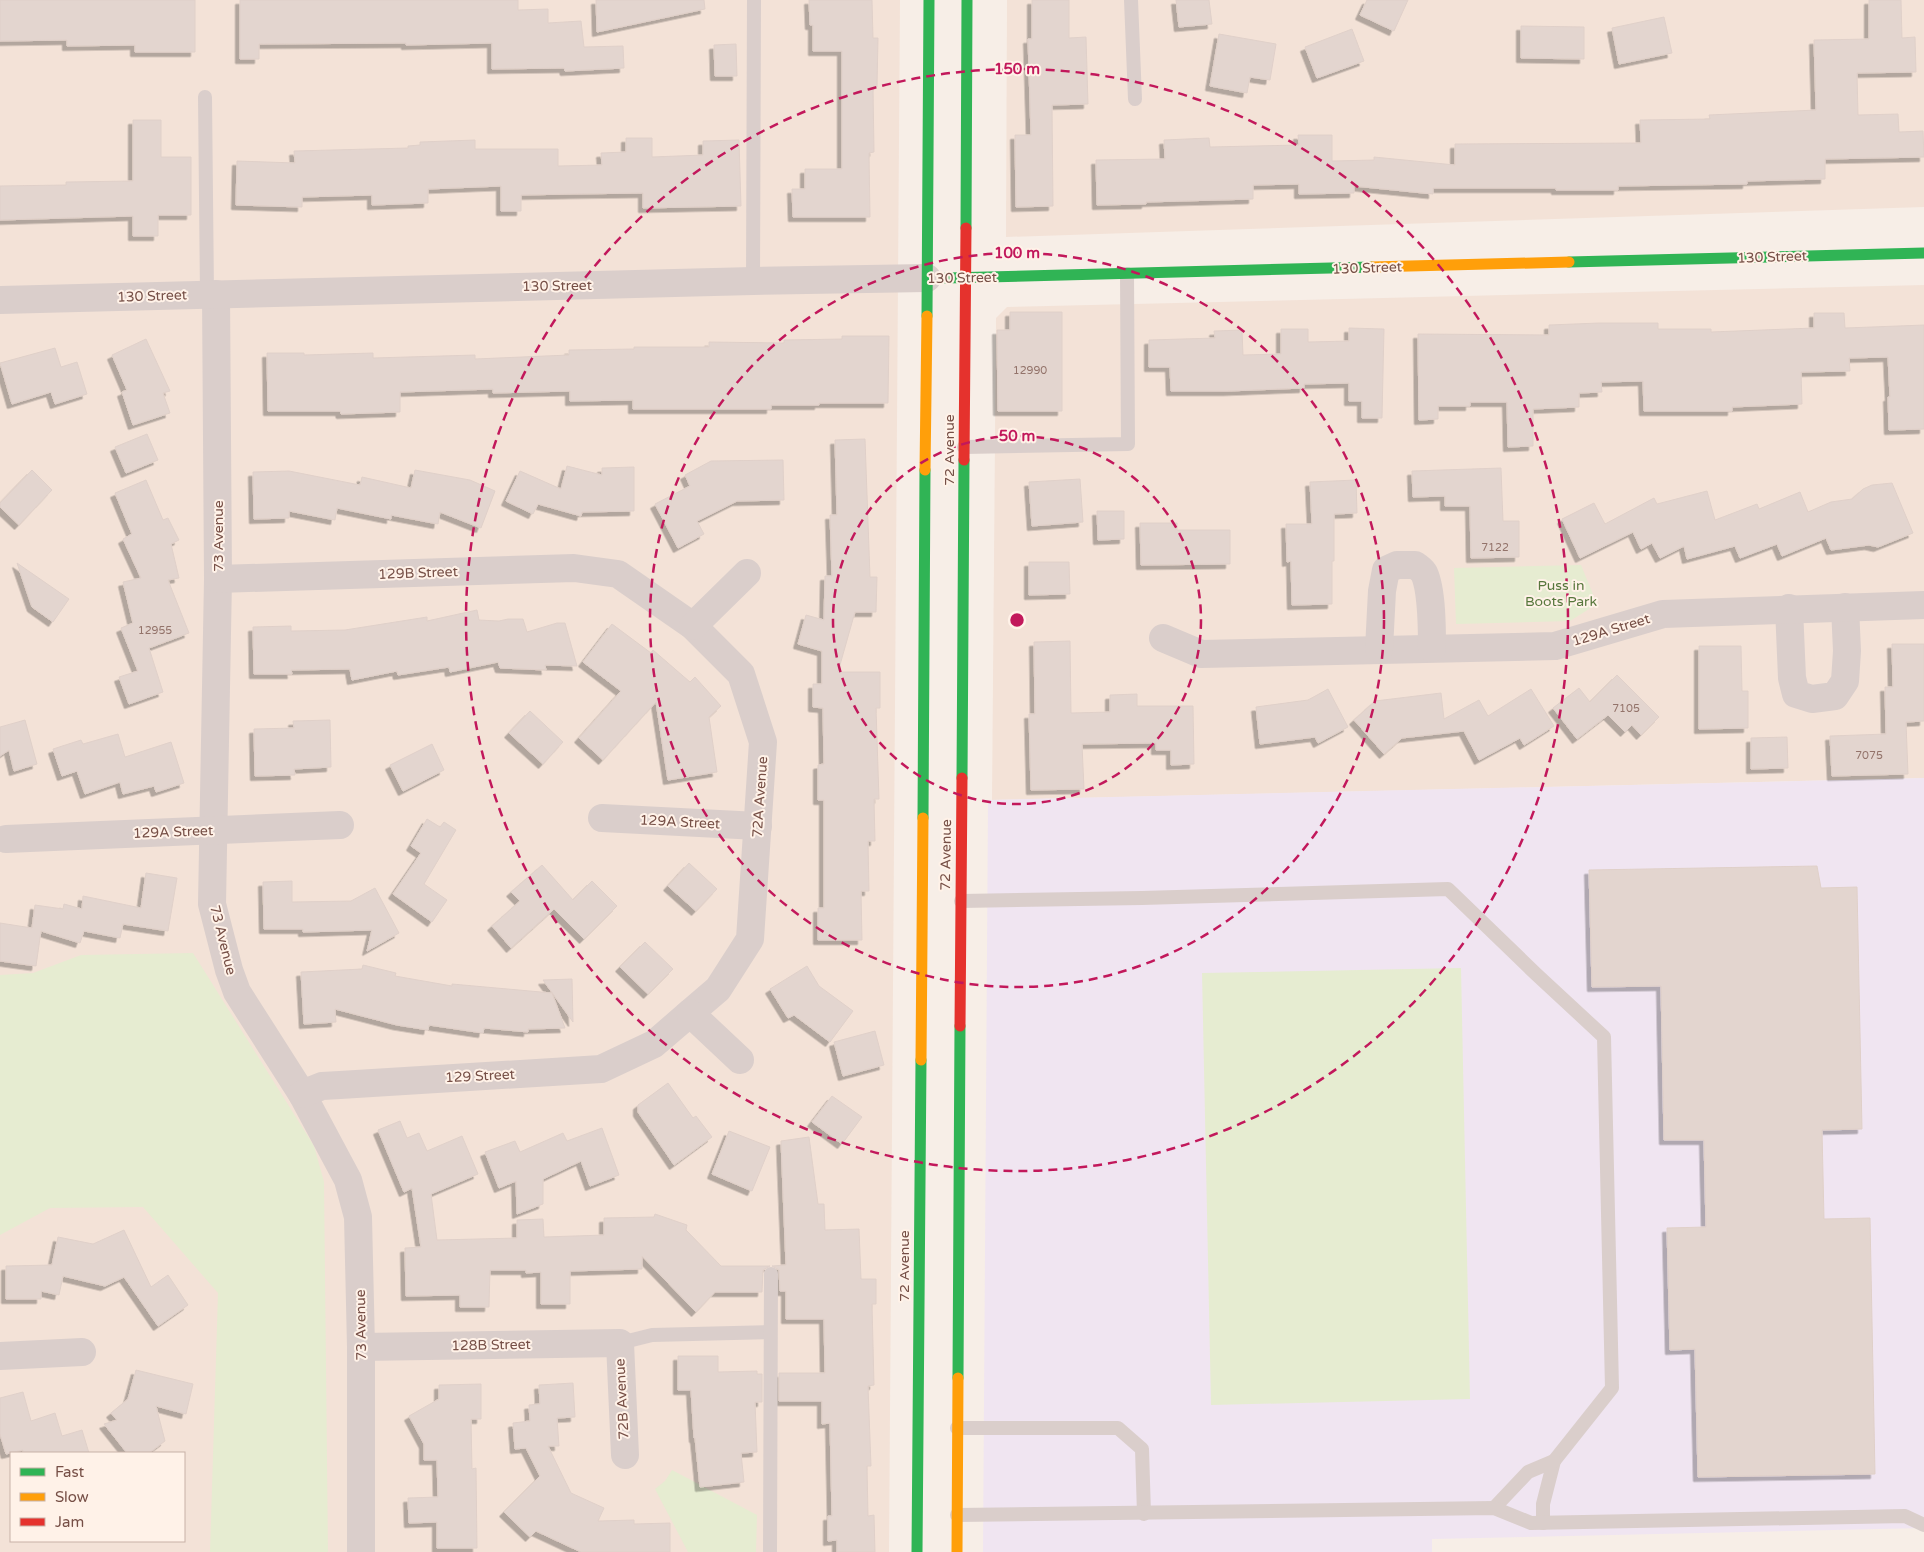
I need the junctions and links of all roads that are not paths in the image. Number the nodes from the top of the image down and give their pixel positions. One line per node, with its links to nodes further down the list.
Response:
1 (754, 0): 11 (lane)
2 (929, 0): 9 (main road, 72 Avenue)
3 (967, 0): 10 (main road, 72 Avenue)
4 (1131, 0): 6 (lane)
5 (205, 97): 12 (lane)
6 (1135, 99)
7 (1924, 253): 8 (main road, 130 Street)
8 (1127, 274): 10 (main road, 130 Street); 14 (lane)
9 (927, 278): 10 (main road, 130 Street); 11 (street, 130 Street); 28 (main road, 72 Avenue)
10 (964, 278): 14 (main road, 72 Avenue)
11 (753, 281): 12 (street, 130 Street)
12 (212, 295): 13 (street, 130 Street); 17 (street, 73 Avenue)
13 (0, 300)
14 (964, 446): 33 (main road, 72 Avenue)
15 (747, 573): 21 (street)
16 (618, 574): 17 (street, 129B Street); 21 (street, 72A Avenue)
17 (218, 579): 29 (street, 73 Avenue)
18 (1924, 605): 19 (street, 129A Street)
19 (1845, 607): 20 (street, 129A Street); 20 (street)
20 (1789, 608): 23 (street, 129A Street)
21 (693, 626): 27 (street, 72A Avenue)
22 (1163, 638): 24 (street, 129A Street)
23 (1432, 648): 24 (street, 129A Street); 24 (street)
24 (1379, 649)
25 (602, 818): 27 (street, 129A Street)
26 (340, 825): 29 (street, 129A Street)
27 (758, 826): 34 (street, 72A Avenue)
28 (921, 830): 31 (main road, 72 Avenue); 54 (main road, 72 Avenue)
29 (214, 831): 30 (street, 129A Street); 37 (street, 73 Avenue)
30 (6, 839)
31 (932, 846)
32 (950, 891): 33 (main road, 72 Avenue)
33 (960, 901): 44 (main road, 72 Avenue); 46 (lane)
34 (690, 1013): 35 (street, 72A Avenue); 36 (street)
35 (654, 1044): 37 (street, 129 Street)
36 (740, 1060)
37 (302, 1094): 41 (street, 73 Avenue)
38 (771, 1274): 39 (lane)
39 (770, 1332): 40 (lane); 53 (lane)
40 (620, 1343): 41 (street, 128B Street); 45 (street, 72B Avenue)
41 (361, 1348): 52 (street, 73 Avenue)
42 (82, 1352): 43 (street)
43 (0, 1356)
44 (958, 1428): 48 (lane); 49 (main road, 72 Avenue)
45 (625, 1455)
46 (1554, 1461): 47 (lane); 50 (lane)
47 (1494, 1508): 48 (lane); 50 (lane)
48 (1144, 1514): 49 (lane)
49 (956, 1515): 55 (main road, 72 Avenue)
50 (1543, 1523): 51 (lane)
51 (1924, 1525)
52 (361, 1552)
53 (770, 1552)
54 (917, 1552)
55 (957, 1552)

